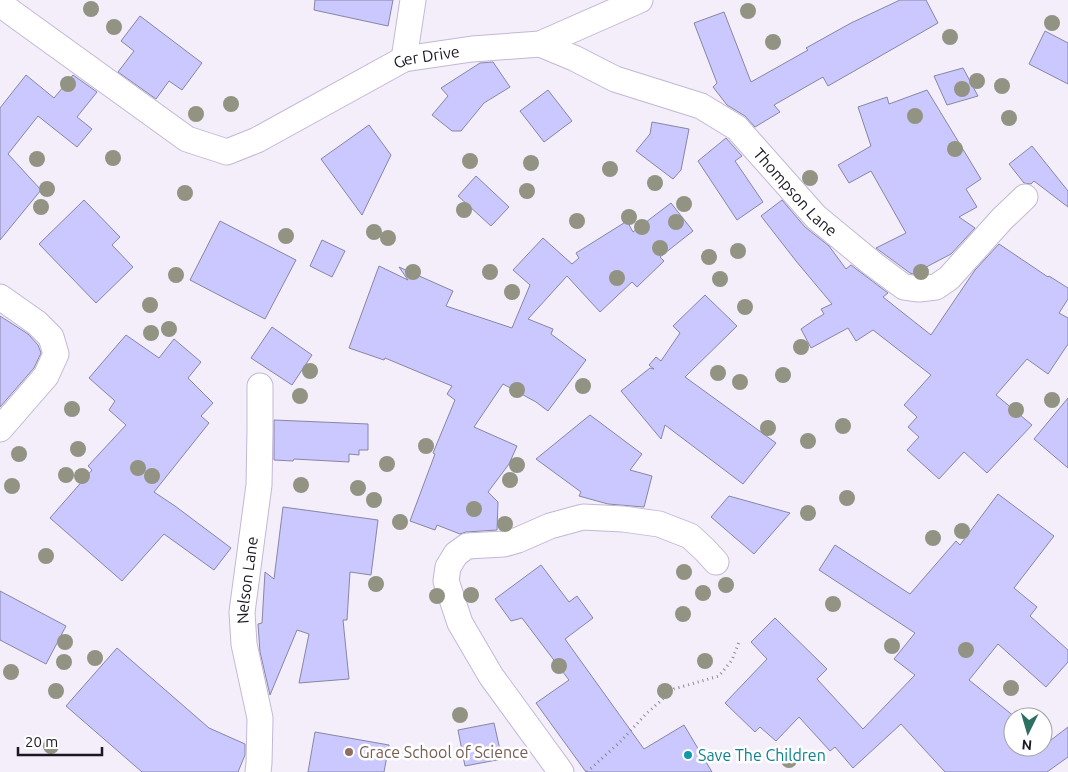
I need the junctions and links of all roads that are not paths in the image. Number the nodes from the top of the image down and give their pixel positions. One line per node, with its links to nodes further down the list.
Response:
1 (413, 0): 5 (street)
2 (640, 0): 4 (street, Ger Drive)
3 (0, 2): 5 (street, Ger Drive)
4 (540, 44): 5 (street, Ger Drive); 6 (street, Thompson Lane)
5 (404, 59)
6 (1025, 197)
7 (0, 297): 9 (street)
8 (260, 386): 11 (street, Nelson Lane)
9 (0, 429)
10 (716, 562): 12 (street)
11 (258, 772)
12 (561, 772)

